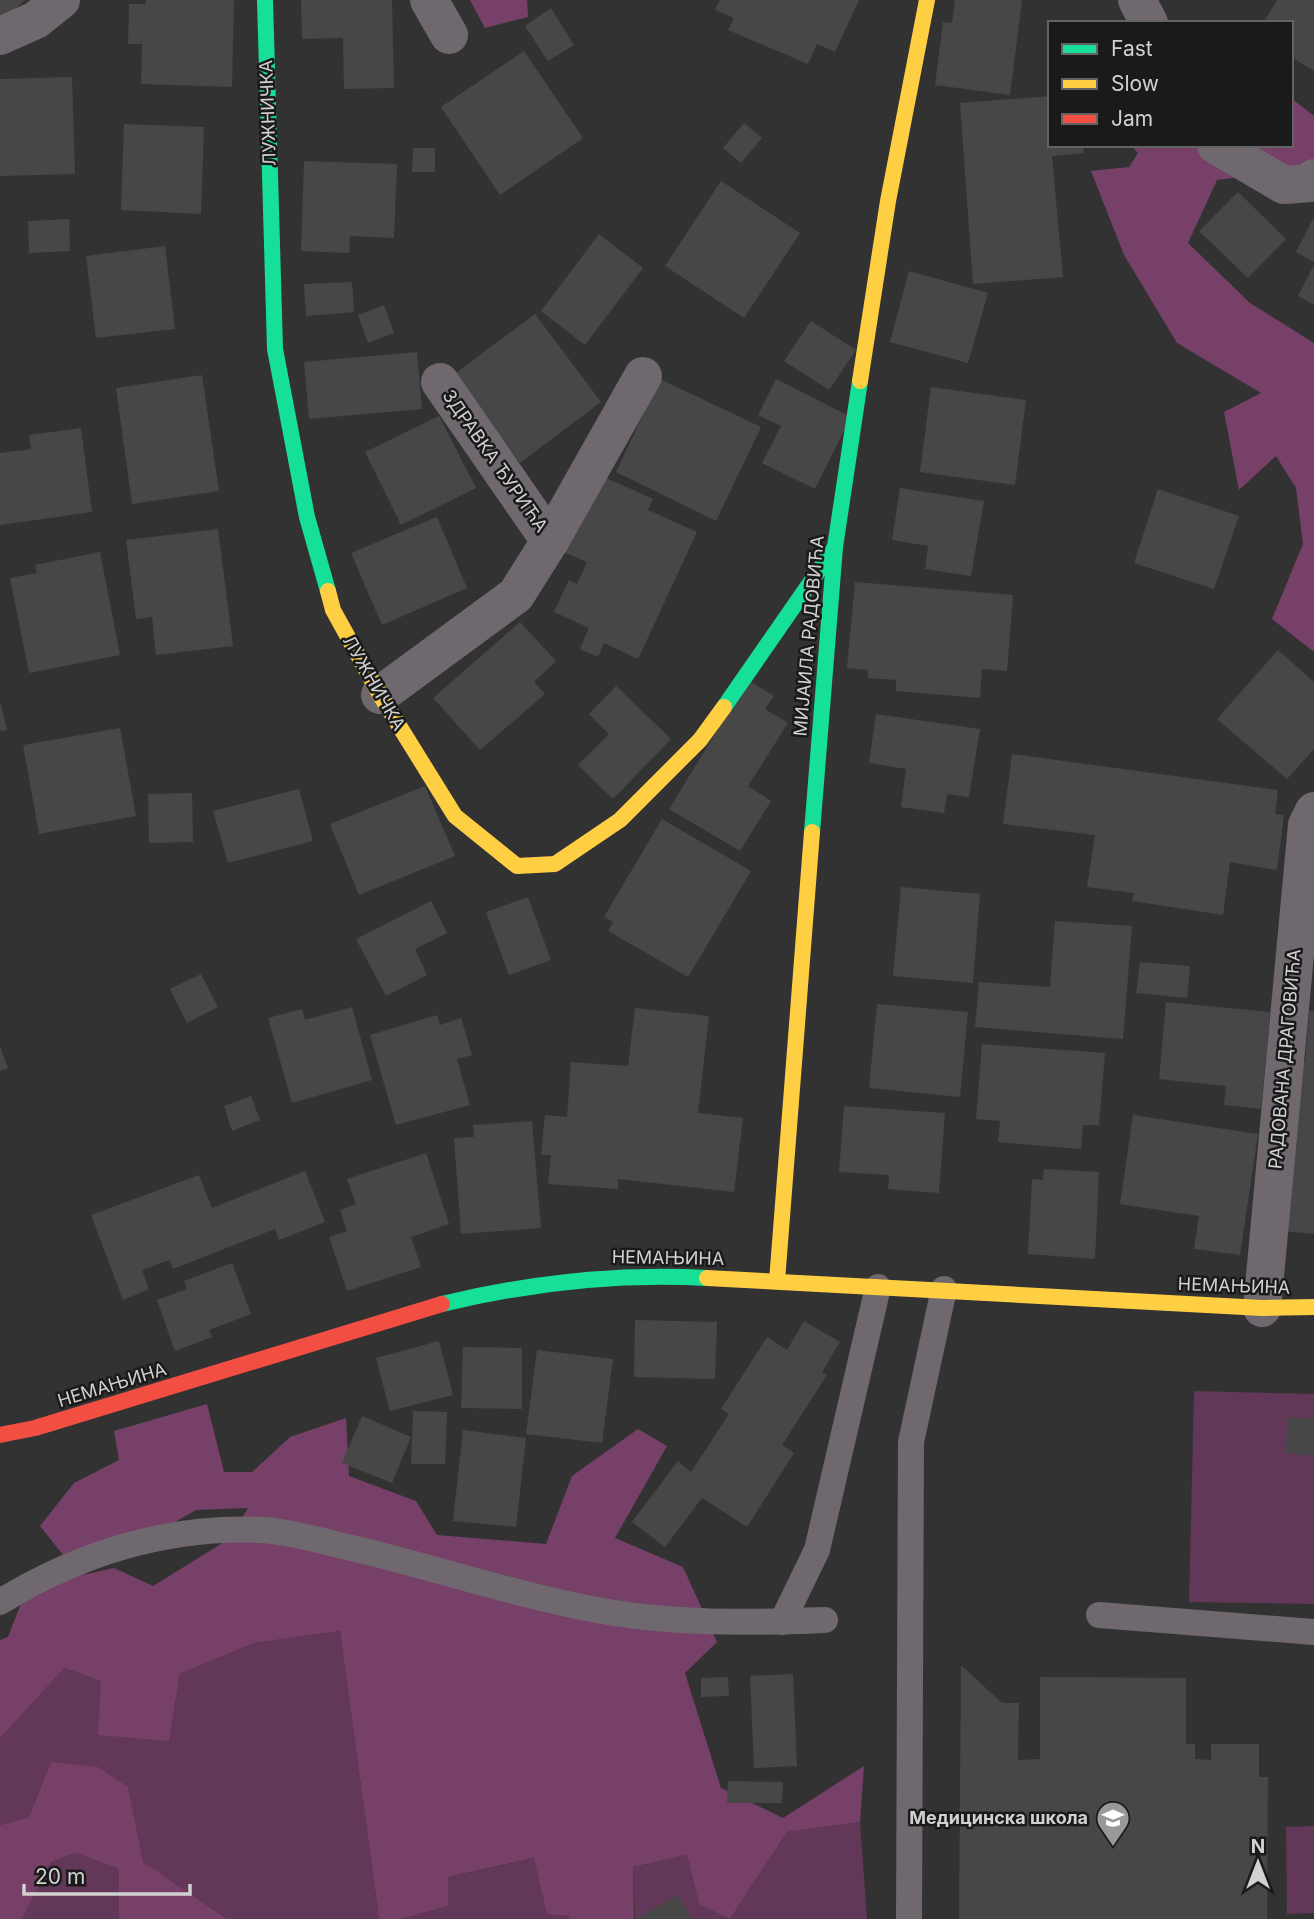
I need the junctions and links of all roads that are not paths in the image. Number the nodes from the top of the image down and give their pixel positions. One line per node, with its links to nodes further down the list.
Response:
1 (61, 0): 8 (street)
2 (265, 0): 15 (street, ЛУЖНИЧКА)
3 (429, 0): 7 (street)
4 (928, 0): 14 (street, МИЈАИЛА РАДОВИЋА)
5 (1137, 0): 6 (street)
6 (1148, 21)
7 (449, 35)
8 (0, 36)
9 (1219, 147): 10 (street)
10 (1314, 178)
11 (643, 376): 13 (street, ЗДРАВКА ЂУРИЋА)
12 (440, 382): 13 (street, ЗДРАВКА ЂУРИЋА)
13 (550, 541): 15 (street, ЗДРАВКА ЂУРИЋА)
14 (835, 547): 15 (street, ЛУЖНИЧКА); 17 (street, МИЈАИЛА РАДОВИЋА)
15 (380, 695)
16 (1314, 811): 21 (street, РАДОВАНА ДРАГОВИЋА)
17 (777, 1281): 18 (street, НЕМАЊИНА); 22 (street, НЕМАЊИНА)
18 (878, 1287): 19 (street, НЕМАЊИНА); 28 (lane)
19 (944, 1289): 21 (street, НЕМАЊИНА); 30 (lane)
20 (1314, 1307): 21 (street, НЕМАЊИНА)
21 (1262, 1308)
22 (35, 1428): 23 (street, НЕМАЊИНА); 24 (street)
23 (0, 1435)
24 (0, 1445)
25 (0, 1602): 28 (lane)
26 (1100, 1615): 29 (lane)
27 (825, 1620): 28 (lane)
28 (782, 1622)
29 (1314, 1632)
30 (909, 1919)

